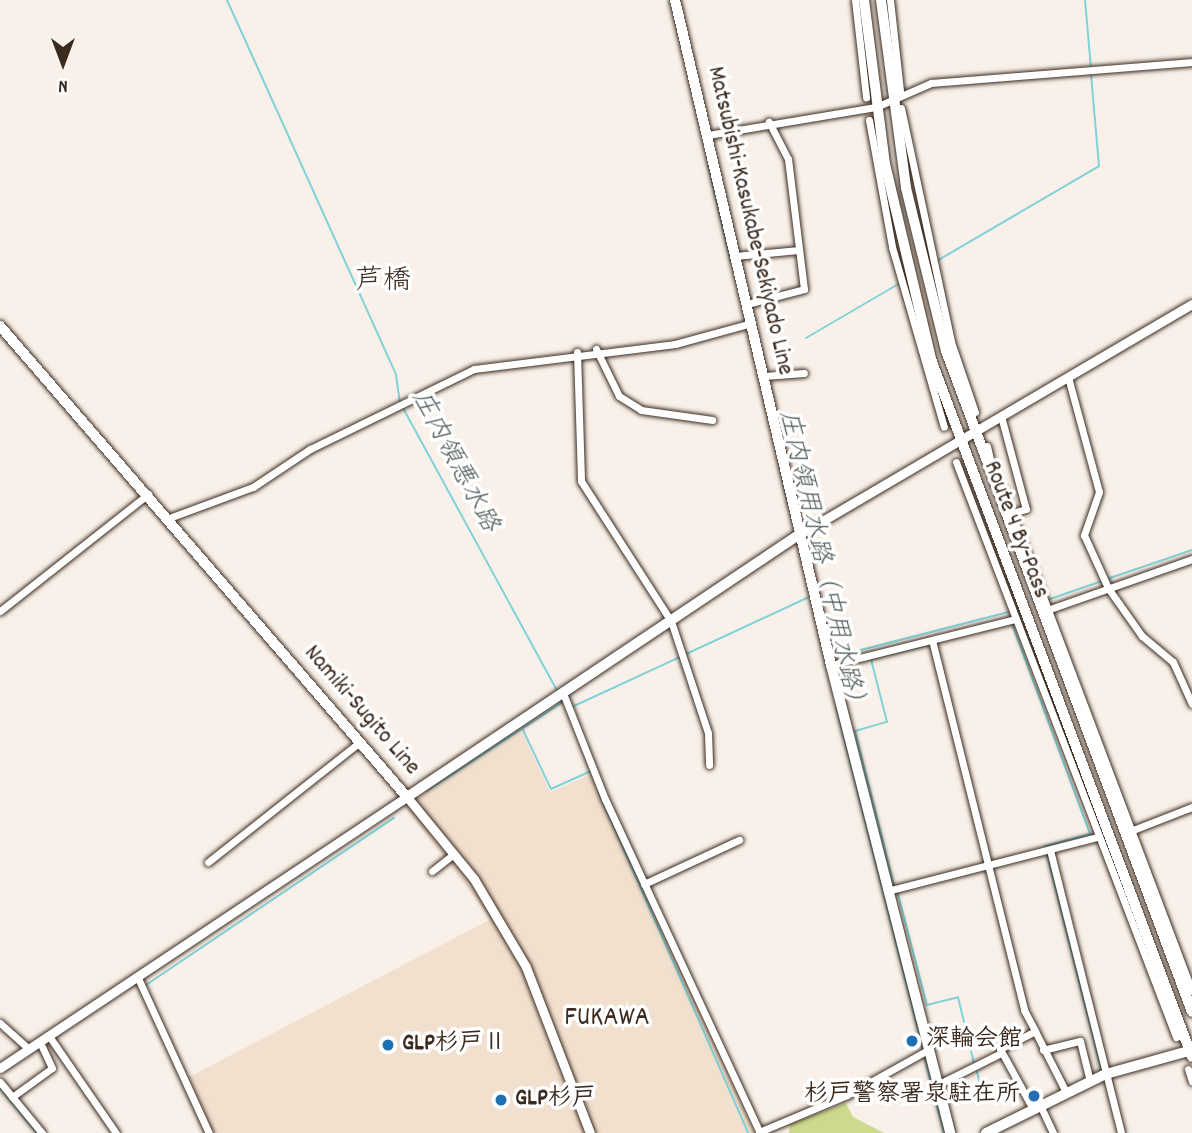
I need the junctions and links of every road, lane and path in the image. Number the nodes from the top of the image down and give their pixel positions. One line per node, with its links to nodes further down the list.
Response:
1 (675, 0): 15 (main road, Matsubishi-Kasukabe-Sekiyado Line)
2 (855, 0): 7 (street)
3 (864, 0): 7 (main road, Route 4 By-Pass)
4 (881, 0): 6 (main road, Route 4 By-Pass)
5 (890, 0): 6 (street)
6 (889, 48): 9 (street); 11 (main road, Route 4 By-Pass)
7 (866, 52): 10 (street); 12 (main road, Route 4 By-Pass)
8 (1192, 62): 11 (street)
9 (900, 91)
10 (866, 97)
11 (896, 105): 12 (street); 24 (main road, Route 4 By-Pass)
12 (876, 107): 14 (street); 16 (main road, Route 4 By-Pass)
13 (869, 120): 16 (street)
14 (769, 122): 15 (street); 17 (street)
15 (708, 135): 18 (main road, Matsubishi-Kasukabe-Sekiyado Line)
16 (882, 165): 26 (main road, Route 4 By-Pass)
17 (799, 250): 18 (street); 19 (street)
18 (735, 256): 19 (main road, Matsubishi-Kasukabe-Sekiyado Line)
19 (747, 304): 21 (main road, Matsubishi-Kasukabe-Sekiyado Line)
20 (1192, 304): 29 (street)
21 (752, 323): 23 (street); 28 (main road, Matsubishi-Kasukabe-Sekiyado Line)
22 (0, 326): 39 (main road, Namiki-Sugito Line)
23 (596, 349): 25 (street); 32 (street)
24 (950, 350): 30 (street); 34 (main road, Route 4 By-Pass)
25 (577, 352): 42 (street); 49 (street)
26 (928, 359): 33 (street); 35 (main road, Route 4 By-Pass)
27 (804, 373): 28 (street)
28 (764, 376): 43 (main road, Matsubishi-Kasukabe-Sekiyado Line)
29 (1068, 377): 31 (street); 45 (street)
30 (975, 412)
31 (1001, 416): 34 (street); 41 (street)
32 (712, 420)
33 (944, 427)
34 (972, 433): 35 (street); 38 (main road, Route 4 By-Pass)
35 (958, 442): 40 (main road, Route 4 By-Pass); 43 (street)
36 (987, 446): 38 (street)
37 (956, 462): 40 (street)
38 (992, 474): 41 (street); 58 (main road, Route 4 By-Pass)
39 (148, 494): 42 (main road, Namiki-Sugito Line); 47 (street)
40 (979, 508): 48 (street); 72 (main road, Route 4 By-Pass)
41 (1012, 513): 46 (street)
42 (169, 518): 54 (main road, Namiki-Sugito Line)
43 (800, 534): 49 (main road, Namiki-Sugito Line); 51 (main road, Matsubishi-Kasukabe-Sekiyado Line)
44 (1192, 559): 45 (street)
45 (1108, 588): 46 (street); 53 (street)
46 (1050, 609): 58 (street)
47 (0, 611)
48 (1015, 619): 50 (street); 60 (street)
49 (671, 621): 52 (main road, Namiki-Sugito Line); 55 (street)
50 (932, 640): 51 (street); 65 (street)
51 (831, 665): 68 (main road, Matsubishi-Kasukabe-Sekiyado Line)
52 (563, 693): 56 (main road, Namiki-Sugito Line); 67 (street)
53 (1192, 704)
54 (360, 742): 56 (main road, Namiki-Sugito Line); 64 (street)
55 (709, 765)
56 (407, 797): 63 (street); 69 (street)
57 (1192, 807): 59 (street)
58 (1125, 822): 59 (street); 70 (main road, Route 4 By-Pass)
59 (1133, 830): 70 (street)
60 (1098, 837): 62 (street); 72 (street)
61 (739, 840): 67 (street)
62 (1049, 850): 65 (street); 86 (street)
63 (454, 854): 66 (street); 98 (street)
64 (208, 862)
65 (988, 866): 68 (street); 75 (street)
66 (432, 871)
67 (644, 884): 95 (street)
68 (887, 891): 80 (main road, Matsubishi-Kasukabe-Sekiyado Line)
69 (137, 976): 76 (street); 97 (street)
70 (1184, 981): 71 (street); 73 (main road, Route 4 By-Pass)
71 (1192, 991)
72 (1169, 1007): 77 (street); 82 (main road, Route 4 By-Pass)
73 (1192, 1012)
74 (0, 1023): 79 (street)
75 (1035, 1031): 81 (street); 83 (street)
76 (49, 1036): 78 (street); 94 (street)
77 (1176, 1037)
78 (40, 1042): 79 (street); 92 (street)
79 (29, 1049): 84 (street)
80 (928, 1049): 90 (main road, Matsubishi-Kasukabe-Sekiyado Line); 95 (street)
81 (1043, 1050): 87 (street); 91 (street)
82 (1191, 1052): 86 (main road)
83 (1001, 1053): 90 (street); 93 (street)
84 (0, 1068)
85 (1188, 1069): 88 (street)
86 (1106, 1074): 87 (main road); 102 (street)
87 (1090, 1081): 91 (main road)
88 (1192, 1081)
89 (0, 1082): 92 (street)
90 (937, 1085): 99 (main road, Matsubishi-Kasukabe-Sekiyado Line)
91 (1066, 1092): 93 (main road)
92 (12, 1097): 96 (street)
93 (1037, 1107): 100 (main road); 101 (street)
94 (113, 1132)
95 (759, 1132)
96 (42, 1133)
97 (209, 1133)
98 (590, 1133)
99 (950, 1133)
100 (986, 1133)
101 (1052, 1133)
102 (1121, 1133)

